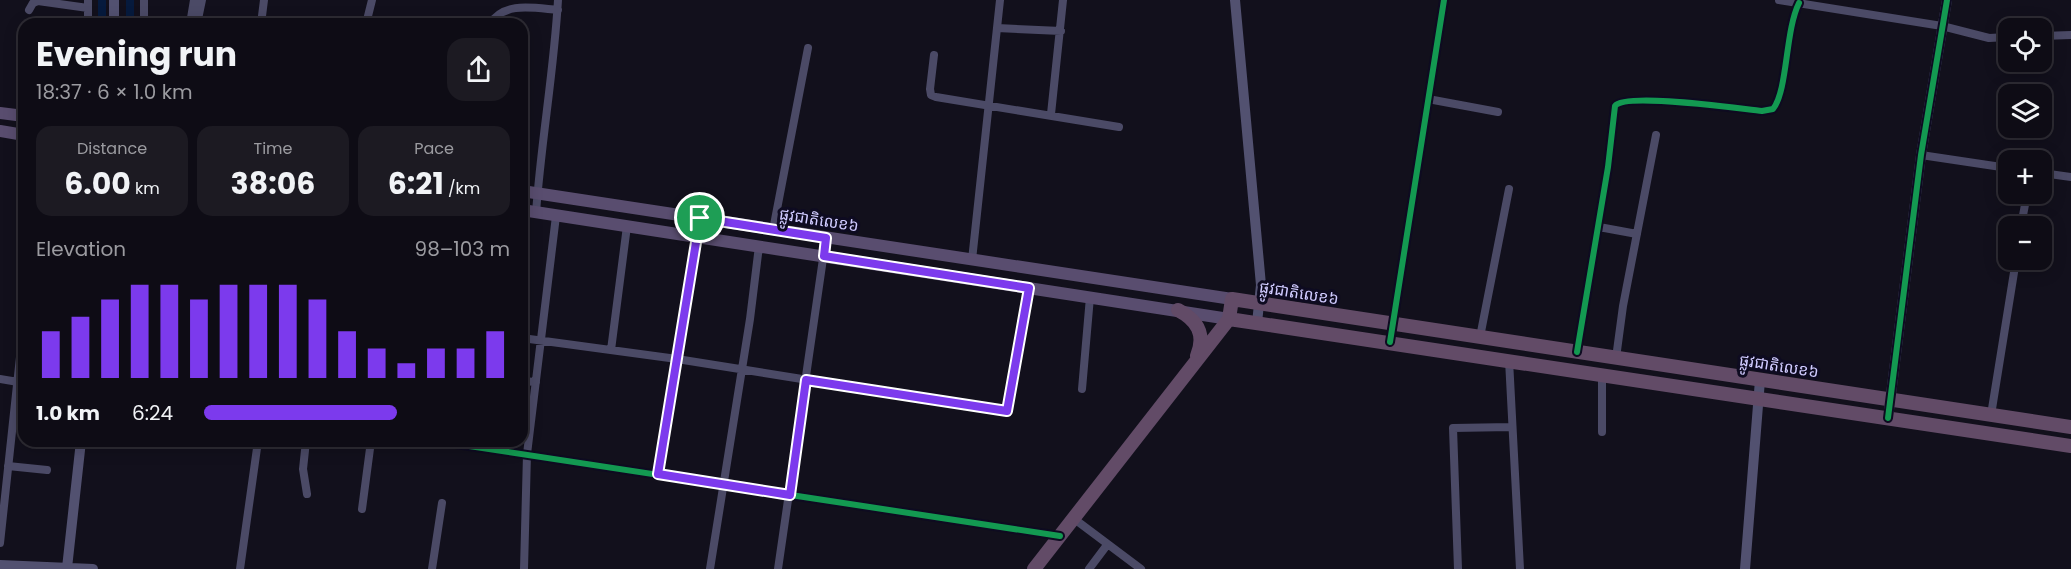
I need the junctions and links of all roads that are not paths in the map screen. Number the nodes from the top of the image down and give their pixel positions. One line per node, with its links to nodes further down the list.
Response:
1 (114, 0): 18 (street)
2 (144, 0): 19 (street)
3 (194, 0): 20 (street)
4 (202, 0): 21 (street)
5 (264, 0): 22 (street)
6 (372, 0): 23 (street)
7 (558, 0): 17 (street)
8 (1000, 0): 26 (street)
9 (1063, 0): 27 (street)
10 (1234, 0): 67 (street)
11 (1444, 0): 33 (street)
12 (1779, 0): 14 (street)
13 (1947, 0): 25 (street)
14 (1799, 3): 25 (street); 55 (street)
15 (88, 4): 16 (street)
16 (29, 10)
17 (558, 10): 24 (street); 49 (street)
18 (114, 18)
19 (144, 18)
20 (191, 18)
21 (198, 18)
22 (262, 18)
23 (368, 18)
24 (494, 18)
25 (1942, 26): 30 (street); 43 (street)
26 (997, 28): 27 (street); 34 (street)
27 (1061, 31): 37 (street)
28 (2071, 35): 29 (street)
29 (2052, 36)
30 (1998, 38)
31 (808, 48): 56 (street)
32 (934, 55): 34 (street)
33 (1428, 99): 35 (street); 71 (street)
34 (988, 104): 37 (street); 62 (street)
35 (1498, 112)
36 (0, 113): 38 (main road)
37 (1051, 114): 39 (street)
38 (18, 115)
39 (1119, 127)
40 (0, 131): 41 (main road)
41 (18, 134)
42 (1656, 135): 57 (street)
43 (1921, 155): 44 (street); 93 (street)
44 (1998, 167)
45 (2052, 174): 46 (street)
46 (2071, 177)
47 (1509, 189): 72 (street)
48 (528, 192): 49 (main road, ផ្លូវជាតិលេខ៦)
49 (537, 194): 51 (street); 53 (main road, ផ្លូវជាតិលេខ៦)
50 (528, 211): 51 (main road)
51 (536, 213): 52 (main road)
52 (556, 216): 54 (main road); 74 (street)
53 (700, 218): 56 (main road, ផ្លូវជាតិលេខ៦); 58 (street)
54 (627, 226): 58 (main road); 76 (street)
55 (1599, 227): 57 (street); 77 (street)
56 (773, 230): 59 (main road, ផ្លូវជាតិលេខ៦)
57 (1637, 234): 78 (street)
58 (697, 237): 60 (main road); 79 (street)
59 (826, 238): 61 (street); 62 (main road, ផ្លូវជាតិលេខ៦)
60 (759, 246): 61 (main road); 82 (street)
61 (824, 256): 64 (main road); 85 (street)
62 (972, 260): 66 (main road, ផ្លូវជាតិលេខ៦)
63 (2014, 270): 94 (street)
64 (1029, 288): 65 (main road); 85 (street)
65 (1090, 297): 68 (main road); 90 (street)
66 (1232, 299): 67 (highway, ផ្លូវជាតិលេខ៦); 69 (highway)
67 (1259, 303): 70 (street); 71 (highway, ផ្លូវជាតិលេខ៦)
68 (1178, 310): 69 (main road); 81 (highway)
69 (1229, 319): 70 (highway); 81 (highway)
70 (1257, 323): 75 (highway)
71 (1393, 324): 72 (highway, ផ្លូវជាតិលេខ៦); 75 (street)
72 (1480, 337): 77 (highway, ផ្លូវជាតិលេខ៦)
73 (528, 339): 74 (street)
74 (541, 341): 76 (street); 89 (street)
75 (1390, 342): 80 (highway)
76 (611, 350): 79 (street)
77 (1577, 352): 78 (highway, ផ្លូវជាតិលេខ៦)
78 (1616, 358): 86 (highway, ផ្លូវជាតិលេខ៦)
79 (677, 359): 82 (street); 110 (street)
80 (1509, 360): 83 (highway); 96 (street)
81 (1192, 366): 117 (highway)
82 (741, 370): 85 (street); 111 (street)
83 (1602, 375): 92 (highway); 98 (street)
84 (0, 379): 88 (street)
85 (806, 380): 114 (street)
86 (1760, 380): 92 (street); 93 (highway, ផ្លូវជាតិលេខ៦)
87 (528, 381): 89 (street)
88 (18, 382)
89 (536, 382): 99 (street)
90 (1082, 389)
91 (18, 396): 108 (street)
92 (1758, 398): 95 (highway); 135 (street)
93 (1891, 400): 94 (highway, ផ្លូវជាតិលេខ៦); 95 (street)
94 (1991, 415): 97 (highway, ផ្លូវជាតិលេខ៦)
95 (1888, 418): 100 (highway)
96 (1511, 427): 133 (street); 134 (street)
97 (2071, 427)
98 (1602, 432)
99 (528, 446)
100 (2071, 446)
101 (80, 447): 123 (street)
102 (257, 447): 125 (street)
103 (305, 447): 113 (street)
104 (370, 447): 116 (street)
105 (480, 447): 107 (street)
106 (528, 447): 107 (street)
107 (527, 454): 110 (street); 127 (street)
108 (8, 466): 109 (street); 112 (street)
109 (47, 470)
110 (658, 474): 111 (street)
111 (723, 484): 114 (street); 128 (street)
112 (2, 488): 119 (street)
113 (307, 494)
114 (790, 495): 118 (street); 129 (street)
115 (442, 503): 126 (street)
116 (362, 508)
117 (1073, 518): 118 (highway); 120 (street)
118 (1060, 536): 130 (highway)
119 (0, 543)
120 (1107, 545): 131 (street); 132 (street)
121 (0, 565): 122 (street)
122 (28, 568): 123 (street)
123 (67, 568): 124 (street)
124 (93, 569)
125 (240, 569)
126 (432, 569)
127 (524, 569)
128 (710, 569)
129 (778, 569)
130 (1034, 569)
131 (1089, 569)
132 (1141, 569)
133 (1458, 569)
134 (1520, 569)
135 (1745, 569)

